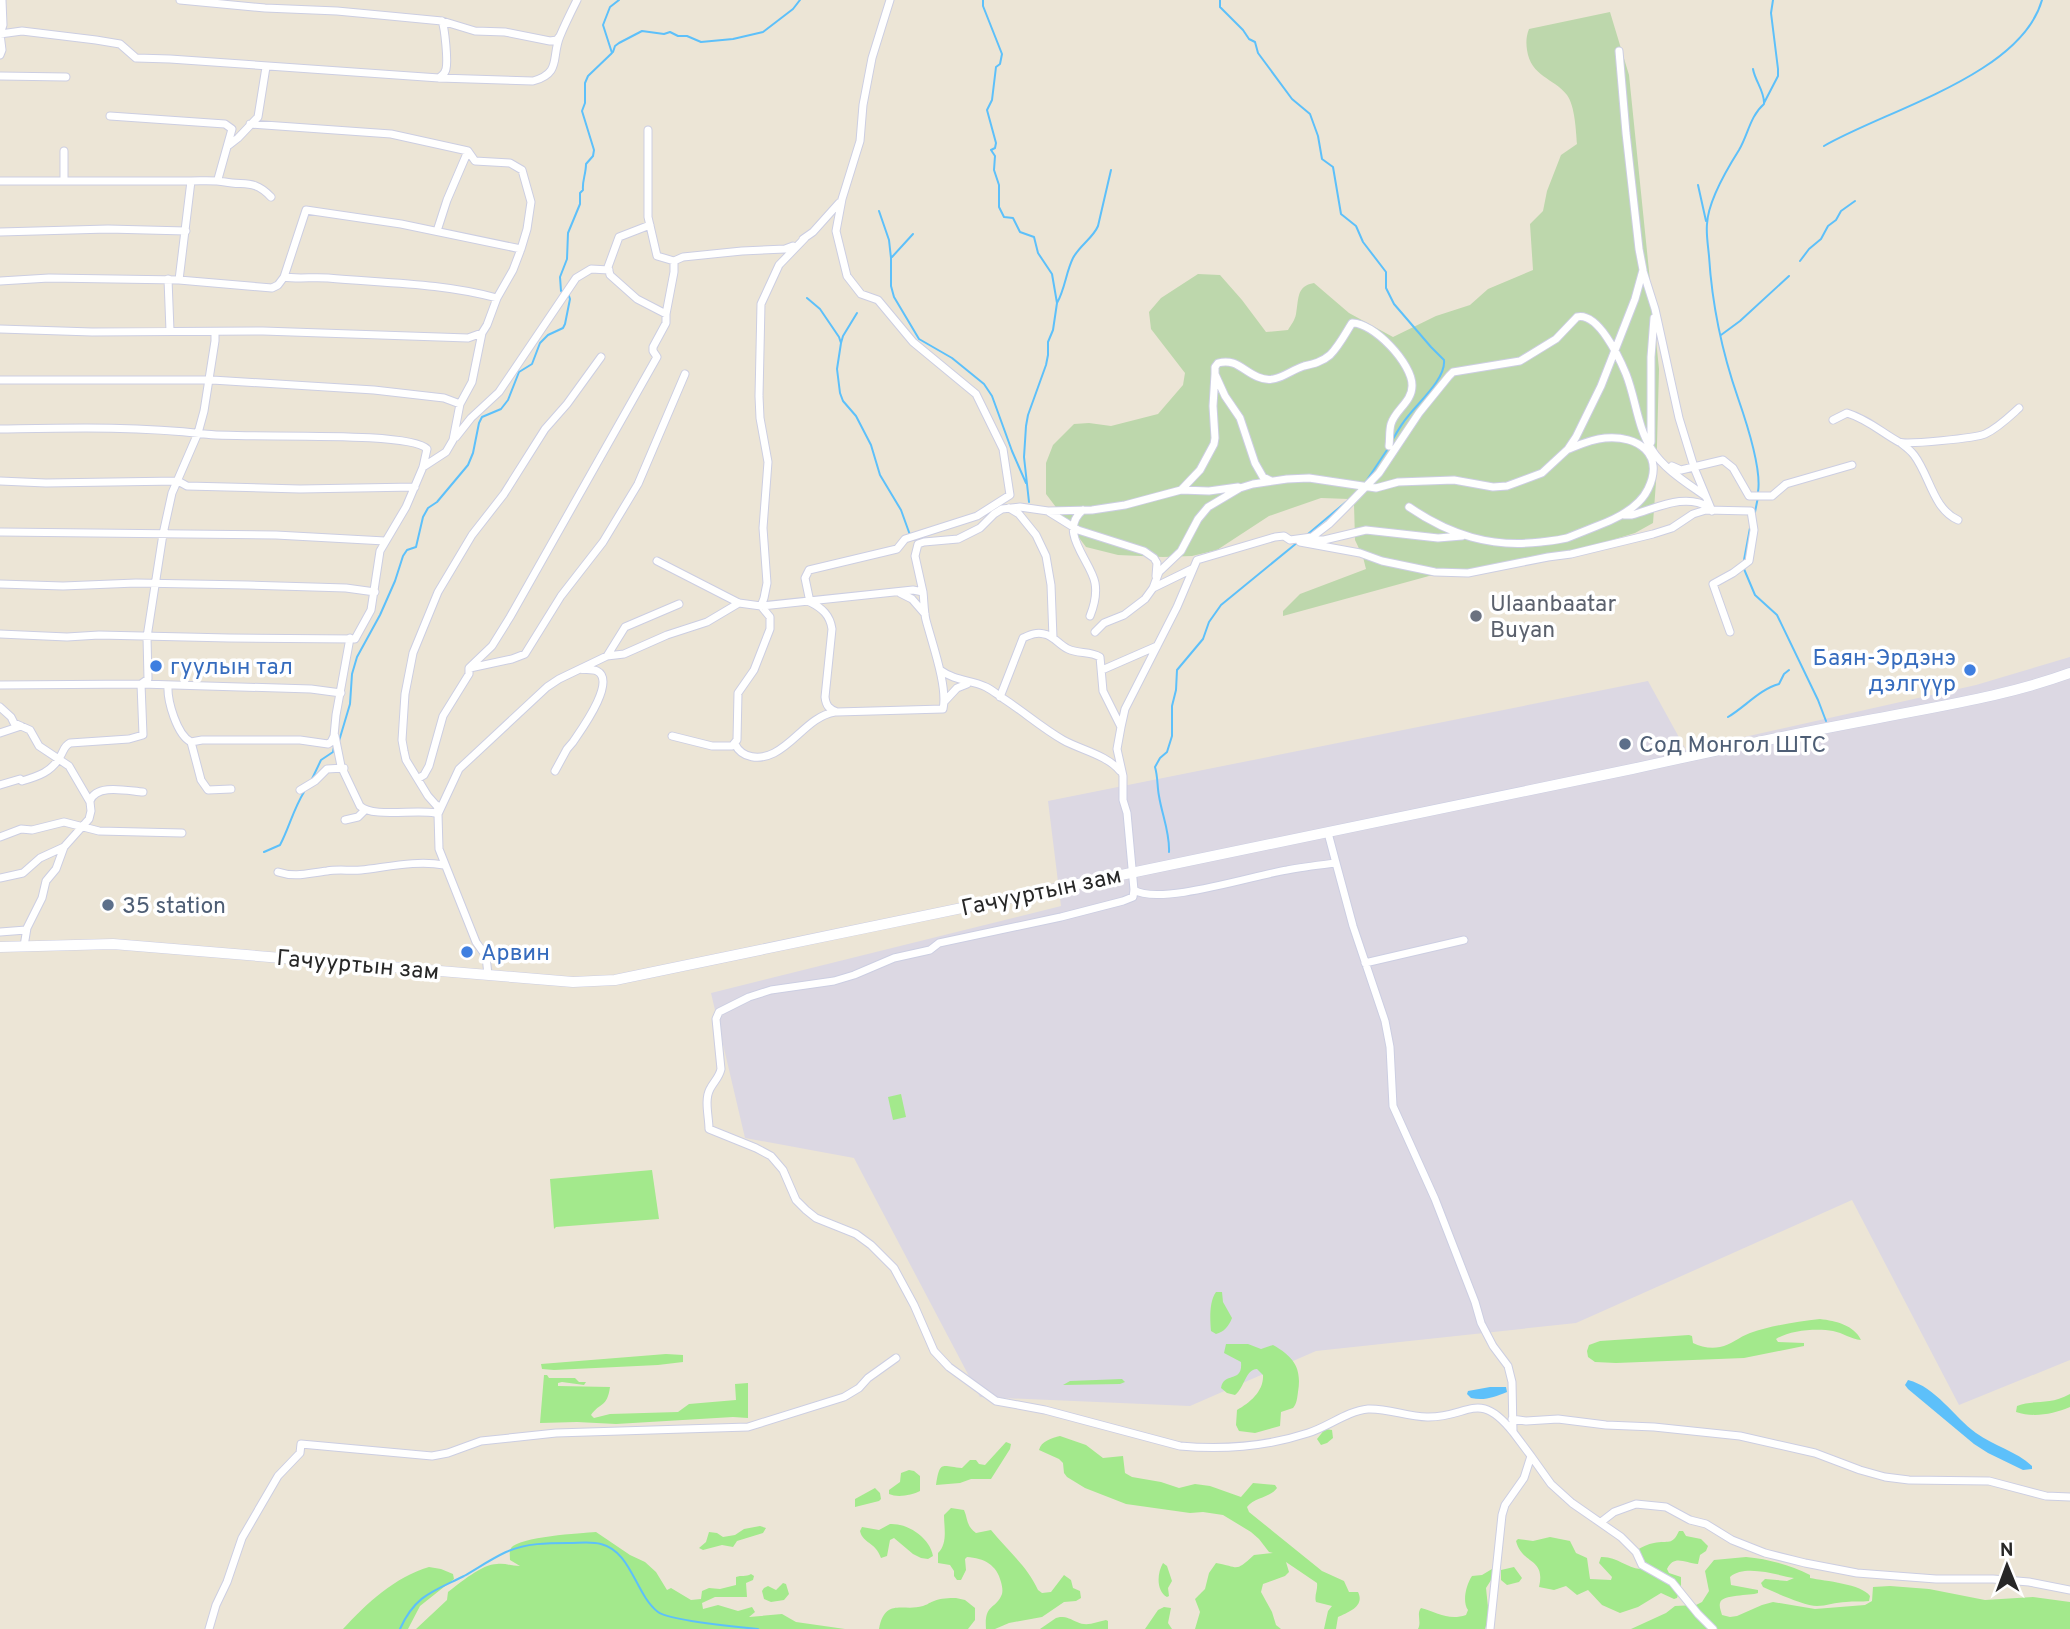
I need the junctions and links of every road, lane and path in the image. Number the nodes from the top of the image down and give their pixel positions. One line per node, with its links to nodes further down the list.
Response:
1 (2, 0): 6 (street)
2 (180, 0): 5 (street)
3 (577, 0): 7 (street)
4 (890, 0): 25 (street)
5 (442, 21): 7 (street); 13 (street)
6 (0, 34): 9 (street); 10 (street)
7 (560, 36): 13 (street)
8 (1619, 51): 34 (street)
9 (0, 55)
10 (266, 67): 13 (street); 15 (street)
11 (0, 76): 12 (street)
12 (66, 77)
13 (439, 78)
14 (110, 116): 17 (street)
15 (250, 124): 17 (street); 19 (street)
16 (648, 131): 26 (street)
17 (228, 145): 20 (street)
18 (64, 151): 21 (street)
19 (468, 151): 28 (street); 31 (street)
20 (218, 179): 23 (street); 24 (street)
21 (64, 180): 22 (street); 23 (street)
22 (0, 181)
23 (191, 181): 27 (street)
24 (271, 197)
25 (842, 199): 30 (street); 96 (street)
26 (650, 225): 32 (street); 33 (street)
27 (186, 231): 29 (street); 37 (street)
28 (437, 231): 31 (street); 35 (street)
29 (0, 232)
30 (805, 238): 32 (street); 99 (street)
31 (521, 249): 39 (street)
32 (674, 261): 41 (street)
33 (609, 270): 41 (street); 57 (street)
34 (1643, 270): 40 (street); 46 (street)
35 (284, 277): 37 (street); 39 (street)
36 (168, 279): 37 (street); 38 (street); 43 (street)
37 (179, 280)
38 (0, 281)
39 (497, 298): 45 (street)
40 (1655, 309): 61 (street); 65 (street)
41 (666, 314): 110 (street)
42 (0, 329): 43 (street)
43 (170, 331): 44 (street)
44 (215, 332): 45 (street); 51 (street)
45 (482, 333): 52 (street)
46 (1614, 349): 60 (street); 61 (street); 71 (street)
47 (601, 357): 135 (street)
48 (685, 374): 110 (street)
49 (1216, 374): 59 (street); 68 (street); 72 (street)
50 (0, 380): 51 (street)
51 (208, 381): 52 (street); 56 (street)
52 (460, 404): 57 (street)
53 (2019, 408): 58 (street)
54 (1833, 420): 58 (street)
55 (0, 429): 56 (street)
56 (198, 433): 64 (street); 67 (street)
57 (453, 440): 64 (street)
58 (1901, 443): 80 (street)
59 (1389, 446)
60 (1569, 449): 71 (street); 79 (street)
61 (1652, 450): 62 (street)
62 (1661, 460): 65 (street); 73 (street)
63 (1852, 465): 65 (street)
64 (423, 467): 70 (street)
65 (1694, 467): 73 (street)
66 (0, 481): 67 (street)
67 (178, 481): 70 (street); 83 (street)
68 (1271, 481): 69 (street); 71 (street)
69 (1253, 484): 72 (street); 89 (street)
70 (415, 487): 85 (street)
71 (1363, 488): 86 (street)
72 (1181, 490): 76 (street)
73 (1705, 496): 78 (street)
74 (1409, 507): 84 (street)
75 (1009, 508): 77 (street); 95 (street); 107 (street)
76 (1084, 510): 77 (street); 81 (street)
77 (1048, 511): 81 (street)
78 (1712, 511): 79 (street); 86 (street); 103 (street)
79 (1624, 515): 84 (street)
80 (1958, 520)
81 (1075, 528): 89 (street); 100 (street)
82 (0, 532): 83 (street)
83 (163, 534): 85 (street); 91 (street)
84 (1464, 536): 86 (street)
85 (385, 541): 93 (street)
86 (1293, 541): 88 (street)
87 (657, 561): 97 (street)
88 (1193, 569): 92 (street); 108 (street)
89 (1156, 578): 92 (street)
90 (0, 584): 91 (street)
91 (156, 584): 93 (street); 105 (street)
92 (1153, 587): 102 (street)
93 (375, 592): 106 (street)
94 (892, 592): 95 (street); 96 (street); 101 (street)
95 (923, 592): 101 (street)
96 (810, 602): 99 (street); 123 (street)
97 (739, 603): 99 (street); 109 (street)
98 (679, 604): 109 (street)
99 (761, 606): 130 (street)
100 (1090, 616)
101 (926, 621): 112 (street)
102 (1094, 632)
103 (1730, 632)
104 (0, 634): 105 (street)
105 (147, 637): 106 (street); 116 (street)
106 (350, 638): 119 (street)
107 (1053, 638): 113 (street); 120 (street)
108 (1157, 646): 113 (street); 125 (street)
109 (607, 656): 111 (street)
110 (469, 668): 135 (street)
111 (579, 669): 133 (street); 141 (street)
112 (940, 670): 115 (street); 121 (street)
113 (1102, 670): 125 (street)
114 (2070, 673): 146 (main road, Гачууртын зам)
115 (970, 682): 120 (street); 121 (street)
116 (141, 684): 117 (street); 118 (street); 131 (street)
117 (0, 685)
118 (168, 685): 119 (street); 129 (street)
119 (341, 693): 127 (street)
120 (1000, 697): 134 (street)
121 (944, 703): 123 (street)
122 (0, 708): 124 (street)
123 (836, 712): 130 (street)
124 (21, 726): 126 (street); 131 (street)
125 (1121, 727): 134 (street)
126 (0, 733)
127 (334, 736): 129 (street); 132 (street)
128 (672, 736): 130 (street)
129 (191, 742): 137 (street)
130 (735, 744)
131 (59, 759): 136 (street); 140 (street)
132 (344, 768): 138 (street); 142 (street)
133 (555, 771)
134 (1123, 776): 152 (street)
135 (419, 778): 141 (street)
136 (0, 785)
137 (231, 789)
138 (300, 790)
139 (143, 792): 140 (street)
140 (89, 801): 144 (street)
141 (440, 807): 142 (street); 150 (street)
142 (365, 810): 143 (street)
143 (345, 820)
144 (81, 827): 145 (street); 147 (street); 148 (street)
145 (182, 833)
146 (1328, 833): 149 (street); 152 (main road, Гачууртын зам)
147 (0, 837)
148 (64, 847): 153 (street); 155 (street)
149 (1336, 863): 154 (street); 160 (street)
150 (444, 865): 151 (street); 161 (street)
151 (278, 872)
152 (1132, 872): 154 (street); 161 (main road, Гачууртын зам)
153 (0, 878)
154 (1134, 890): 164 (street)
155 (26, 930): 156 (street); 158 (street)
156 (0, 932)
157 (1464, 940): 160 (street)
158 (24, 946): 159 (main road, Гачууртын зам); 161 (main road, Гачууртын зам)
159 (0, 947)
160 (1365, 963): 163 (street)
161 (488, 975)
162 (896, 1358): 169 (street)
163 (1512, 1419): 164 (street); 166 (street)
164 (1513, 1432): 165 (street)
165 (1531, 1456): 167 (street); 170 (street)
166 (2070, 1497)
167 (1601, 1522): 168 (street); 171 (street)
168 (2070, 1590)
169 (209, 1629)
170 (1490, 1629)
171 (1713, 1629)

